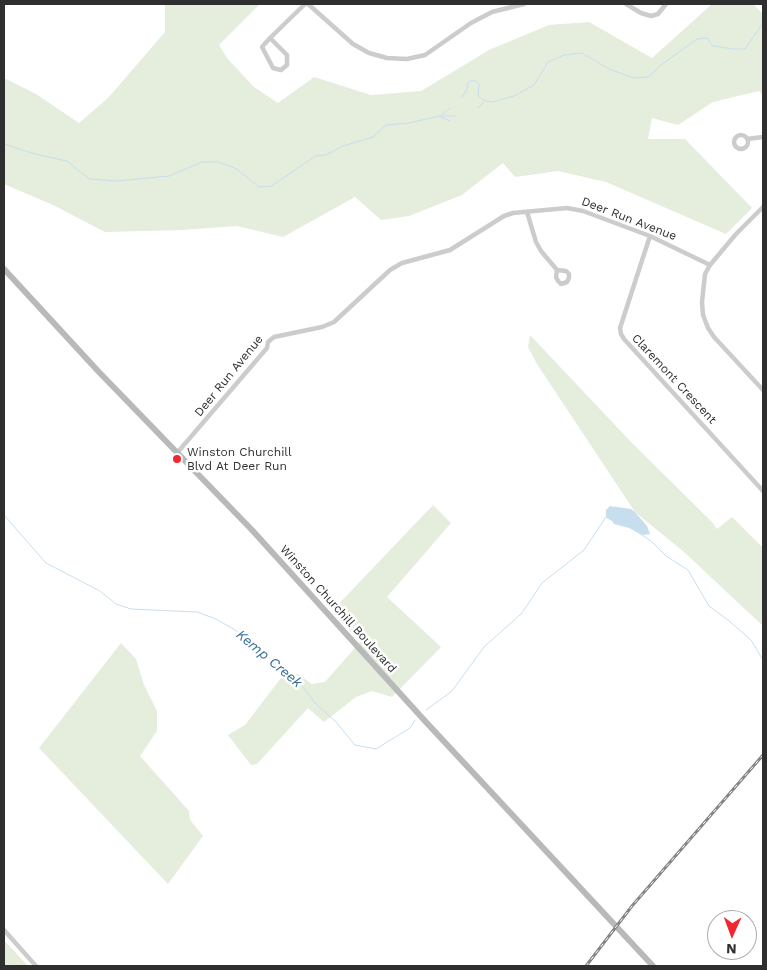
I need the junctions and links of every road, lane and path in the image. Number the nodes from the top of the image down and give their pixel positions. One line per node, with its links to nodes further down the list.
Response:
1 (306, 4): 2 (street); 5 (street)
2 (524, 4)
3 (626, 4): 4 (street)
4 (666, 4)
5 (270, 38): 5 (street)
6 (763, 137): 7 (street)
7 (747, 140)
8 (763, 207): 11 (street)
9 (527, 212): 10 (street, Deer Run Avenue); 13 (street); 15 (street, Deer Run Avenue)
10 (650, 236): 11 (street, Deer Run Avenue); 16 (street, Claremont Crescent)
11 (710, 265): 14 (street)
12 (4, 269): 15 (main road, Winston Churchill Boulevard)
13 (557, 270)
14 (763, 390)
15 (177, 453): 19 (main road, Winston Churchill Boulevard)
16 (763, 491)
17 (4, 930): 18 (street)
18 (36, 966)
19 (653, 966)

